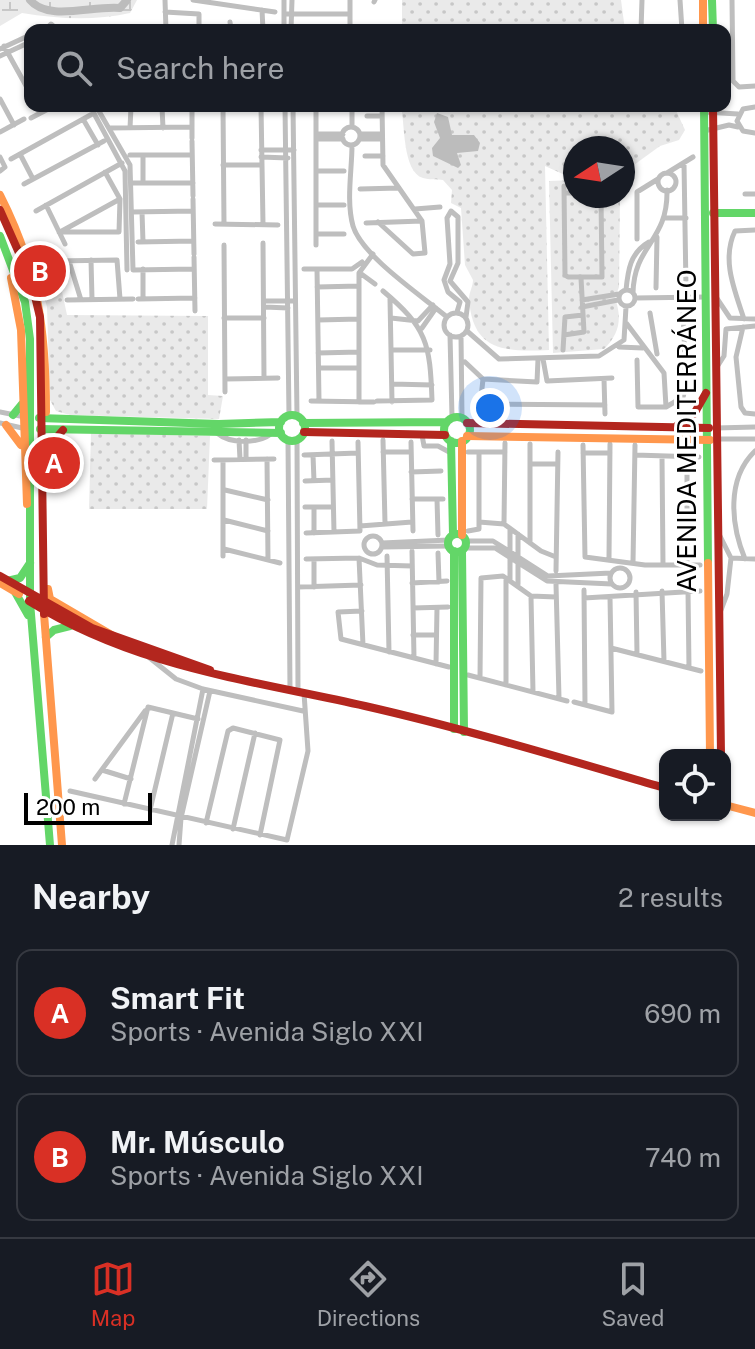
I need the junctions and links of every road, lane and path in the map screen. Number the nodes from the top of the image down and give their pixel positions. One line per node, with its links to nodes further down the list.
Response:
1 (165, 0): 12 (street)
2 (193, 0): 11 (street)
3 (284, 0): 14 (street)
4 (292, 0): 15 (street)
5 (350, 0): 16 (street)
6 (642, 0): 23 (street)
7 (680, 0): 24 (street)
8 (703, 0): 25 (main road)
9 (712, 0): 26 (main road)
10 (732, 0): 32 (street)
11 (262, 10): 13 (street); 19 (street)
12 (165, 12): 17 (street); 18 (street)
13 (275, 12)
14 (284, 14): 15 (street); 20 (street)
15 (292, 14): 16 (street); 21 (street)
16 (350, 14): 22 (street)
17 (166, 24)
18 (199, 24)
19 (263, 24)
20 (284, 24)
21 (291, 24)
22 (350, 24)
23 (641, 24)
24 (682, 24)
25 (703, 24)
26 (713, 24)
27 (24, 38): 29 (street)
28 (24, 44): 29 (street)
29 (3, 49): 30 (street); 31 (street)
30 (0, 56)
31 (24, 83)
32 (755, 86)
33 (0, 99): 55 (street)
34 (755, 107): 51 (street)
35 (93, 112): 54 (street)
36 (97, 112): 58 (street)
37 (130, 112): 59 (street)
38 (162, 112): 60 (street)
39 (192, 112): 56 (street)
40 (223, 112): 86 (street)
41 (261, 112): 74 (street)
42 (285, 112): 75 (street)
43 (293, 112): 72 (street)
44 (316, 112): 65 (street)
45 (352, 112): 57 (street)
46 (382, 112): 53 (street)
47 (711, 112): 62 (main road, AVENIDA MEDITERRÁNEO)
48 (714, 112): 62 (street)
49 (730, 112): 51 (street)
50 (41, 113): 55 (street)
51 (739, 113): 61 (street)
52 (367, 116): 53 (street)
53 (382, 116): 67 (street)
54 (83, 119): 70 (street); 73 (street)
55 (14, 125): 63 (street)
56 (192, 127): 60 (street); 77 (street)
57 (352, 127): 66 (street); 68 (street)
58 (105, 128): 59 (street); 84 (street)
59 (130, 128): 60 (street)
60 (163, 128)
61 (740, 128): 62 (street); 64 (street)
62 (714, 129): 119 (main road, AVENIDA MEDITERRÁNEO)
63 (0, 132)
64 (754, 134)
65 (316, 136): 66 (street); 89 (street)
66 (343, 136): 71 (street)
67 (382, 136): 68 (street); 79 (street)
68 (360, 137): 71 (street)
69 (104, 141): 70 (street)
70 (98, 145): 93 (street)
71 (352, 145): 143 (street)
72 (294, 150): 75 (street); 82 (street)
73 (20, 154): 83 (street); 93 (street)
74 (261, 154): 75 (street); 87 (street)
75 (286, 154): 82 (street); 177 (street)
76 (143, 155): 77 (street); 84 (street); 96 (street)
77 (192, 155): 97 (street)
78 (365, 156): 79 (street)
79 (383, 156): 99 (street)
80 (0, 157): 88 (street)
81 (693, 157): 85 (street)
82 (294, 158): 178 (street)
83 (11, 159)
84 (126, 159): 91 (street); 95 (street)
85 (684, 163): 92 (street); 121 (street)
86 (223, 165): 87 (street); 126 (street)
87 (261, 165): 127 (street)
88 (0, 171)
89 (316, 171): 90 (street); 107 (street)
90 (344, 171)
91 (105, 172): 105 (street); 106 (street)
92 (667, 173): 94 (street); 101 (street)
93 (33, 179): 98 (street)
94 (658, 179): 101 (street); 135 (street)
95 (129, 183): 96 (street); 116 (street)
96 (143, 183): 97 (street)
97 (193, 183): 115 (street)
98 (24, 184)
99 (399, 188): 100 (street); 112 (street)
100 (360, 189)
101 (667, 190): 120 (street)
102 (745, 194): 103 (street)
103 (755, 194)
104 (0, 195): 186 (main road)
105 (120, 199): 130 (street); 130 (street)
106 (46, 205): 114 (street); 130 (street)
107 (316, 205): 108 (street); 131 (street)
108 (344, 205)
109 (440, 207): 112 (street)
110 (564, 208): 156 (street)
111 (601, 208): 156 (street)
112 (414, 209): 122 (street)
113 (0, 210): 186 (main road)
114 (36, 211)
115 (193, 211): 117 (street); 136 (street)
116 (130, 212): 117 (street); 153 (street)
117 (142, 212): 136 (street)
118 (755, 213): 119 (main road)
119 (710, 214): 168 (main road, AVENIDA MEDITERRÁNEO)
120 (666, 218): 121 (street); 133 (street)
121 (686, 218): 161 (street)
122 (422, 221): 123 (street); 123 (street)
123 (378, 222): 124 (street)
124 (366, 223)
125 (215, 224): 126 (street)
126 (224, 224): 127 (street)
127 (263, 224): 128 (street)
128 (278, 225)
129 (755, 230): 193 (street)
130 (59, 232): 139 (street)
131 (316, 234): 132 (street); 141 (street)
132 (344, 234)
133 (657, 236): 137 (street); 160 (street)
134 (0, 238): 154 (main road)
135 (637, 239)
136 (193, 241): 150 (street)
137 (650, 242): 162 (street); 165 (street)
138 (263, 243): 176 (street)
139 (65, 244)
140 (224, 245): 189 (street)
141 (316, 245)
142 (0, 250): 154 (main road)
143 (372, 253): 152 (street); 155 (street); 179 (street)
144 (91, 260): 146 (street); 153 (street); 174 (street)
145 (55, 261): 146 (street)
146 (69, 261): 173 (street)
147 (450, 261): 148 (street); 148 (street); 164 (street)
148 (458, 261): 164 (street)
149 (143, 269): 150 (street); 153 (street); 171 (street)
150 (194, 269): 169 (street)
151 (304, 269): 152 (street)
152 (317, 269): 159 (street)
153 (127, 270): 170 (street)
154 (12, 272): 219 (main road)
155 (359, 273): 157 (street); 158 (street)
156 (581, 278): 175 (street)
157 (375, 284)
158 (359, 286): 159 (street); 192 (street)
159 (317, 287): 195 (street)
160 (656, 288)
161 (686, 288)
162 (626, 290): 165 (street); 167 (street)
163 (383, 291): 166 (street)
164 (458, 296): 183 (street); 188 (street)
165 (634, 296): 168 (street); 180 (street)
166 (390, 297): 191 (street); 196 (street)
167 (619, 297): 175 (street); 180 (street)
168 (711, 297): 193 (street, AVENIDA MEDITERRÁNEO); 218 (main road, AVENIDA MEDITERRÁNEO); 228 (main road, AVENIDA MEDITERRÁNEO)
169 (195, 298): 171 (street); 182 (street)
170 (120, 299): 171 (street); 174 (street)
171 (138, 299)
172 (67, 300): 173 (street)
173 (81, 300): 174 (street)
174 (92, 300)
175 (582, 303): 185 (street)
176 (265, 304): 177 (street); 190 (street)
177 (286, 304): 178 (street); 253 (street)
178 (294, 305): 253 (street)
179 (435, 307): 187 (street); 196 (street); 200 (street)
180 (626, 307): 197 (street)
181 (683, 309): 236 (street)
182 (195, 311)
183 (457, 312): 187 (street); 188 (street)
184 (650, 313): 212 (street)
185 (583, 315): 203 (street); 203 (street)
186 (42, 317): 235 (main road); 241 (main road)
187 (447, 317): 202 (street)
188 (466, 317): 201 (street)
189 (224, 318): 190 (street); 223 (street)
190 (264, 318): 220 (street)
191 (391, 318): 196 (street); 207 (street)
192 (359, 319): 195 (street); 210 (street)
193 (744, 319): 194 (street)
194 (755, 319)
195 (318, 320): 211 (street)
196 (415, 320): 200 (street)
197 (627, 324): 205 (street); 206 (street)
198 (755, 326): 199 (street)
199 (743, 327): 218 (street, AVENIDA MEDITERRÁNEO); 239 (street)
200 (422, 328): 208 (street)
201 (467, 331): 204 (street); 213 (street)
202 (450, 335): 204 (street); 244 (street)
203 (564, 335): 209 (street)
204 (461, 336): 245 (street)
205 (618, 347): 206 (street); 213 (street)
206 (643, 348): 212 (street)
207 (391, 350): 208 (street); 226 (street)
208 (430, 350): 227 (street)
209 (563, 350)
210 (359, 352): 211 (street); 217 (street)
211 (318, 353): 216 (street)
212 (655, 355): 236 (street)
213 (540, 359): 224 (street); 225 (street)
214 (637, 360): 236 (street)
215 (465, 362): 224 (street)
216 (319, 368): 217 (street); 231 (street)
217 (359, 368): 232 (street)
218 (716, 368): 251 (main road, AVENIDA MEDITERRÁNEO)
219 (26, 376): 240 (main road); 240 (main road)
220 (264, 378): 221 (street); 223 (street)
221 (278, 378)
222 (612, 378): 225 (street)
223 (225, 379): 229 (street)
224 (483, 379): 234 (street)
225 (604, 379): 234 (street)
226 (392, 384): 227 (street); 233 (street)
227 (432, 385): 233 (street)
228 (707, 391): 248 (main road); 251 (main road, AVENIDA MEDITERRÁNEO)
229 (225, 392)
230 (311, 401): 231 (street)
231 (319, 401): 232 (street)
232 (359, 402): 233 (street)
233 (392, 402)
234 (605, 405): 238 (street)
235 (46, 406): 241 (main road); 242 (main road)
236 (666, 407)
237 (0, 412): 240 (street)
238 (605, 414)
239 (755, 414)
240 (22, 417): 241 (main road); 250 (main road)
241 (44, 418): 242 (main road); 252 (main road)
242 (63, 419): 243 (main road)
243 (121, 420): 253 (main road); 255 (main road)
244 (449, 420): 245 (main road); 253 (main road); 259 (main road)
245 (465, 421): 247 (main road); 260 (main road)
246 (3, 424): 250 (street); 274 (main road)
247 (593, 425): 248 (main road); 258 (main road)
248 (674, 427): 251 (main road)
249 (755, 427): 251 (street)
250 (26, 428): 252 (main road); 274 (main road); 312 (main road)
251 (712, 428): 264 (main road, AVENIDA MEDITERRÁNEO)
252 (44, 429): 254 (main road); 273 (main road); 293 (main road)
253 (292, 429): 256 (main road); 257 (main road); 262 (street); 375 (street); 417 (street)
254 (63, 430): 255 (main road); 273 (main road)
255 (121, 431): 256 (main road)
256 (216, 432): 262 (street)
257 (422, 435): 259 (main road); 283 (street)
258 (593, 437): 260 (main road); 264 (main road)
259 (448, 438): 260 (main road); 283 (main road)
260 (465, 439): 331 (main road)
261 (755, 439): 264 (street)
262 (243, 440): 294 (street)
263 (383, 440): 276 (street)
264 (712, 440): 327 (main road, AVENIDA MEDITERRÁNEO); 419 (main road, AVENIDA MEDITERRÁNEO)
265 (332, 441): 286 (street)
266 (358, 442): 282 (street)
267 (411, 442): 277 (street)
268 (505, 443): 280 (street)
269 (530, 444): 297 (street)
270 (610, 444): 285 (street)
271 (583, 445): 284 (street)
272 (635, 445): 289 (street)
273 (47, 449): 293 (main road); 307 (main road)
274 (23, 450): 312 (main road)
275 (754, 451): 348 (street)
276 (383, 452): 277 (street); 319 (street)
277 (411, 452): 300 (street)
278 (468, 452): 279 (street)
279 (479, 452): 280 (street); 302 (street)
280 (505, 452): 320 (street)
281 (558, 452): 298 (street)
282 (358, 453): 286 (street); 321 (street)
283 (451, 453): 331 (main road)
284 (583, 453): 285 (street); 347 (street)
285 (610, 453): 347 (street)
286 (332, 454): 288 (street); 303 (street)
287 (304, 455): 288 (street)
288 (313, 455): 305 (street)
289 (635, 455): 290 (street); 351 (street)
290 (662, 456): 291 (street); 355 (street)
291 (687, 456): 292 (street); 356 (street)
292 (699, 457)
293 (41, 459): 307 (main road)
294 (243, 459): 296 (street); 309 (street)
295 (214, 460): 296 (street)
296 (223, 460): 306 (street)
297 (531, 464): 298 (street); 332 (street)
298 (557, 464): 341 (street)
299 (441, 471): 300 (street)
300 (411, 472): 308 (street)
301 (467, 478): 302 (street)
302 (478, 478): 311 (street)
303 (333, 480): 305 (street); 315 (street)
304 (305, 481): 305 (street)
305 (314, 481)
306 (225, 490): 309 (street); 316 (street)
307 (44, 497): 366 (main road); 366 (main road)
308 (412, 499): 317 (street); 329 (street)
309 (268, 500): 324 (street)
310 (468, 504): 311 (street)
311 (479, 504): 318 (street)
312 (28, 506): 352 (main road)
313 (305, 507): 314 (street)
314 (314, 507): 315 (street); 326 (street)
315 (333, 507): 326 (street)
316 (224, 520): 324 (street); 334 (street)
317 (412, 522): 319 (street); 325 (street)
318 (479, 522): 320 (street); 331 (street)
319 (385, 523): 322 (street)
320 (504, 524): 323 (street)
321 (360, 526): 322 (street); 326 (street)
322 (372, 526): 330 (street)
323 (510, 529): 328 (street); 337 (street)
324 (268, 531): 350 (street)
325 (413, 531)
326 (334, 532)
327 (718, 533): 343 (street, AVENIDA MEDITERRÁNEO); 394 (main road, AVENIDA MEDITERRÁNEO)
328 (518, 534): 332 (street); 346 (street)
329 (438, 535)
330 (373, 536): 333 (street); 336 (street)
331 (459, 542): 333 (street); 337 (street); 428 (main road)
332 (530, 543): 341 (street)
333 (382, 545): 336 (street)
334 (224, 549): 338 (street); 350 (street)
335 (412, 551): 358 (street)
336 (377, 553): 354 (street)
337 (510, 554): 346 (street); 364 (street)
338 (223, 556)
339 (387, 556): 359 (street)
340 (441, 556): 367 (street)
341 (556, 557): 360 (street)
342 (359, 558): 345 (street); 354 (street); 372 (street)
343 (731, 558): 348 (street); 394 (street, AVENIDA MEDITERRÁNEO)
344 (306, 559): 345 (street)
345 (314, 559): 376 (street)
346 (517, 559): 361 (street); 373 (street); 374 (street)
347 (613, 559): 351 (street); 361 (street)
348 (745, 559): 349 (street)
349 (755, 559)
350 (268, 560): 353 (street)
351 (629, 562): 355 (street); 362 (street)
352 (30, 563): 363 (main road); 385 (main road)
353 (280, 563)
354 (377, 565): 359 (street)
355 (663, 565): 356 (street)
356 (687, 565): 357 (street)
357 (700, 565)
358 (412, 566): 359 (street); 368 (street)
359 (387, 567): 404 (street)
360 (556, 571)
361 (613, 571): 362 (street); 374 (street)
362 (626, 571): 374 (street)
363 (2, 580): 380 (main road); 385 (main road)
364 (508, 580): 369 (street); 373 (street); 414 (street)
365 (447, 581): 367 (street)
366 (45, 582): 386 (main road); 400 (main road)
367 (439, 582): 368 (street)
368 (412, 583): 388 (street)
369 (480, 583): 370 (street); 391 (street)
370 (468, 584)
371 (556, 584): 383 (street)
372 (361, 585): 376 (street); 392 (street)
373 (518, 585): 382 (street)
374 (617, 586): 384 (street)
375 (298, 587): 376 (street); 417 (street)
376 (314, 587)
377 (662, 591): 378 (street); 381 (street); 407 (street)
378 (688, 591): 379 (street); 410 (street)
379 (700, 591)
380 (15, 592): 385 (main road); 396 (main road)
381 (636, 592): 384 (street); 405 (street)
382 (531, 596): 383 (street); 418 (street)
383 (556, 597): 421 (street)
384 (617, 597): 402 (street); 423 (street)
385 (30, 598): 386 (main road); 393 (main road); 396 (main road)
386 (43, 601): 393 (main road); 400 (main road)
387 (448, 607): 389 (street)
388 (413, 608): 389 (street); 397 (street)
389 (437, 608): 398 (street)
390 (469, 610): 391 (street)
391 (480, 610): 413 (street)
392 (362, 611): 401 (street); 401 (street)
393 (43, 612): 395 (main road); 399 (main road)
394 (719, 615): 420 (main road, AVENIDA MEDITERRÁNEO)
395 (70, 626): 399 (main road); 403 (main road)
396 (32, 627): 445 (main road)
397 (413, 635): 398 (street); 406 (street)
398 (436, 635): 408 (street)
399 (46, 637): 446 (main road)
400 (115, 637): 403 (main road)
401 (363, 645): 404 (street)
402 (611, 648): 405 (street); 423 (street)
403 (146, 652): 415 (main road); 416 (street)
404 (389, 652): 406 (street)
405 (637, 654): 407 (street)
406 (414, 658): 408 (street)
407 (664, 661): 410 (street)
408 (436, 664): 409 (street)
409 (449, 667)
410 (689, 668): 411 (street)
411 (701, 671)
412 (468, 675): 413 (street)
413 (480, 678): 414 (street)
414 (506, 685): 418 (street)
415 (270, 686): 417 (main road); 422 (street)
416 (206, 690): 422 (street); 427 (street)
417 (297, 692): 425 (street); 428 (main road)
418 (533, 692): 421 (street)
419 (710, 694): 420 (main road); 430 (main road, AVENIDA MEDITERRÁNEO)
420 (720, 694): 431 (main road, AVENIDA MEDITERRÁNEO)
421 (559, 698): 423 (street)
422 (262, 702): 425 (street)
423 (585, 705)
424 (148, 707): 426 (street); 432 (street); 434 (street)
425 (303, 711): 444 (street)
426 (173, 713): 427 (street); 439 (street)
427 (200, 719): 441 (street)
428 (459, 730): 435 (main road)
429 (255, 733): 442 (street); 443 (street); 444 (street)
430 (710, 749)
431 (721, 749)
432 (102, 770): 433 (street); 434 (street)
433 (95, 779)
434 (131, 779): 437 (street)
435 (659, 786)
436 (70, 791): 437 (street)
437 (124, 804): 439 (street)
438 (731, 807): 440 (main road)
439 (150, 810): 441 (street)
440 (755, 813)
441 (178, 817): 442 (street); 447 (street); 448 (street)
442 (206, 823): 443 (street)
443 (233, 829): 444 (street)
444 (260, 835)
445 (50, 845)
446 (62, 845)
447 (172, 845)
448 (179, 845)

